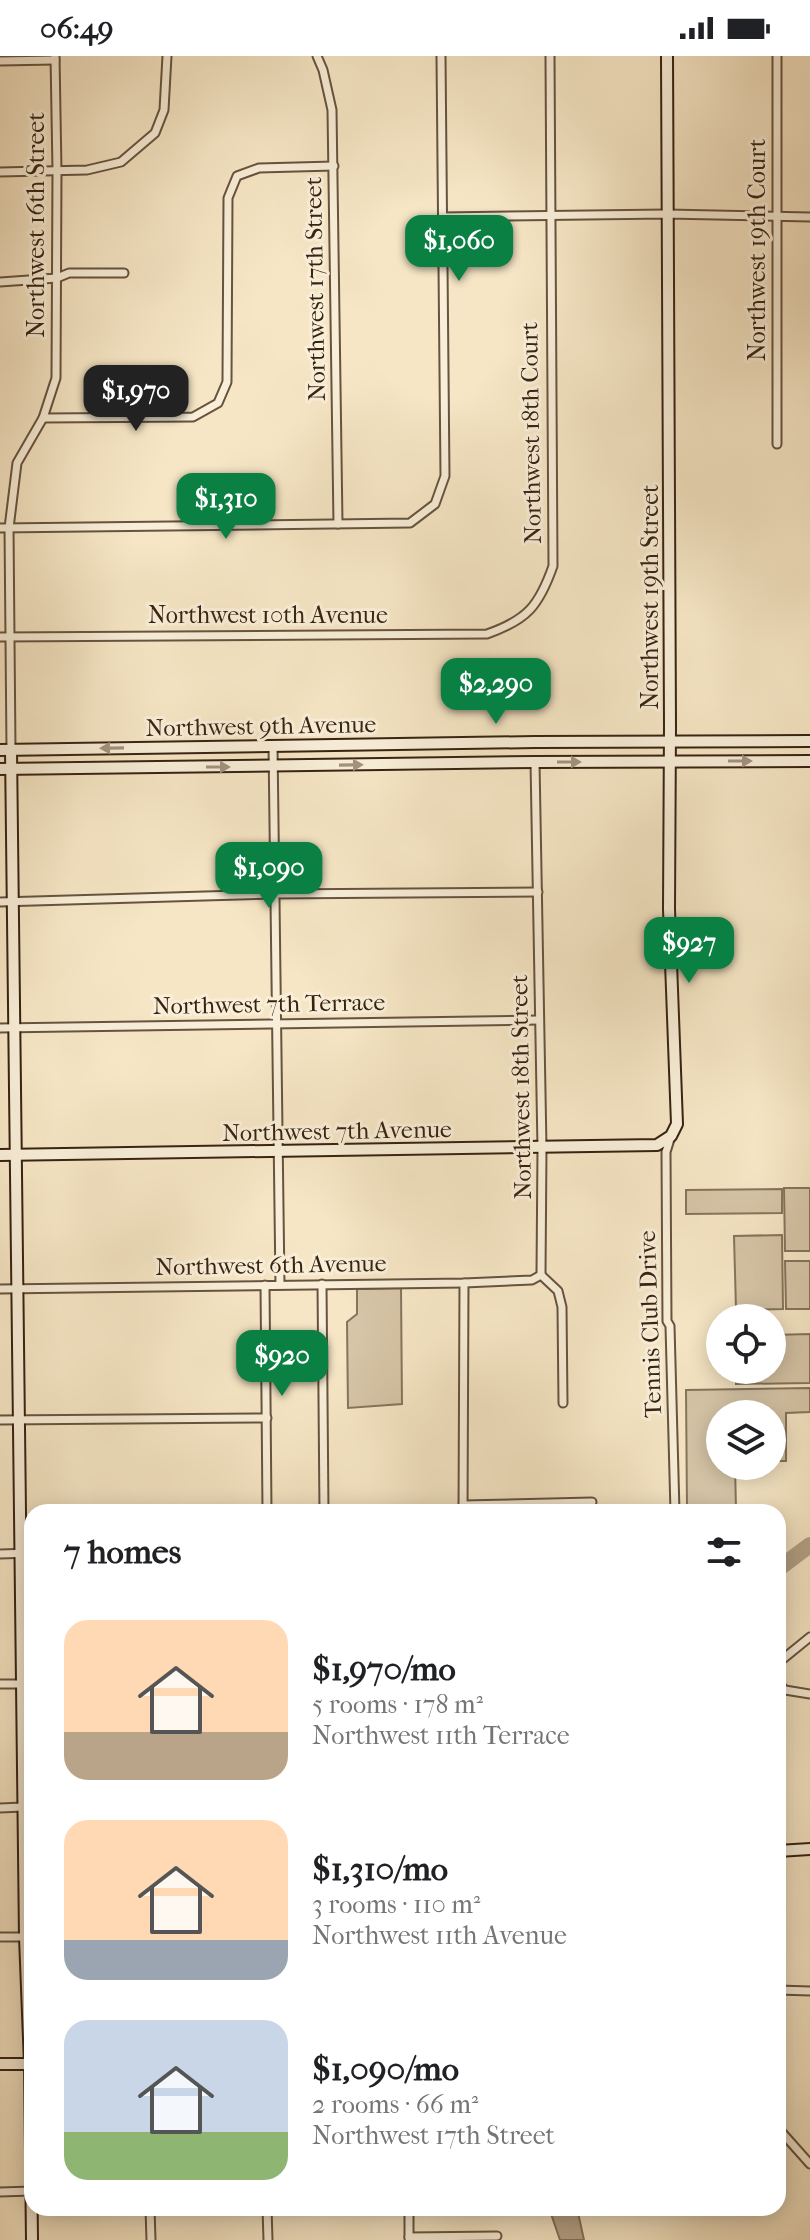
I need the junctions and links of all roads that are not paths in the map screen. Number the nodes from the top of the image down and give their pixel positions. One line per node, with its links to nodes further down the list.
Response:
1 (167, 56): 10 (street)
2 (317, 56): 9 (street, Northwest 17th Street)
3 (441, 56): 14 (street)
4 (550, 56): 13 (street, Northwest 18th Court)
5 (667, 56): 12 (street, Northwest 19th Street)
6 (777, 56): 15 (street, Northwest 19th Court)
7 (55, 58): 8 (street); 10 (street, Northwest 16th Street)
8 (0, 61)
9 (334, 166): 20 (street); 22 (street, Northwest 17th Street)
10 (57, 171): 11 (street); 18 (street, Northwest 16th Street)
11 (0, 172)
12 (667, 214): 13 (street); 15 (street); 28 (street, Northwest 19th Street)
13 (549, 216): 14 (street); 24 (street, Northwest 18th Court)
14 (442, 217): 22 (street)
15 (777, 217): 16 (street); 21 (street, Northwest 19th Court)
16 (810, 217)
17 (124, 273): 18 (street)
18 (57, 278): 19 (street); 20 (street, Northwest 16th Street)
19 (0, 282)
20 (43, 418): 23 (street, Northwest 16th Street)
21 (777, 444)
22 (338, 524): 23 (street)
23 (5, 528): 26 (street, Northwest 16th Street)
24 (530, 611): 26 (street, Northwest 10th Avenue)
25 (0, 637): 26 (street, Northwest 10th Avenue)
26 (10, 637): 30 (street, Northwest 16th Street)
27 (810, 741): 28 (street, Northwest 9th Avenue)
28 (670, 742): 29 (street, Northwest 9th Avenue); 31 (street, Northwest 19th Street)
29 (273, 746): 30 (street, Northwest 9th Avenue, one-way to 30); 34 (street)
30 (6, 750): 35 (street, Northwest 16th Street)
31 (670, 761): 32 (street, Northwest 9th Avenue, one-way to 32); 33 (street, Northwest 9th Avenue, one-way to 31); 43 (street, Northwest 19th Street)
32 (810, 761)
33 (535, 762): 34 (street, Northwest 9th Avenue, one-way to 33); 36 (street, Northwest 18th Street)
34 (273, 767): 35 (street, Northwest 9th Avenue, one-way to 34); 37 (street)
35 (6, 769): 38 (street, Northwest 16th Street)
36 (538, 892): 37 (street); 39 (street, Northwest 18th Street)
37 (273, 894): 38 (street); 40 (street)
38 (5, 902): 42 (street, Northwest 16th Street)
39 (539, 1020): 40 (street, Northwest 7th Terrace); 44 (street, Northwest 18th Street)
40 (275, 1023): 42 (street, Northwest 7th Terrace); 45 (street)
41 (0, 1028): 42 (street, Northwest 7th Terrace)
42 (13, 1028): 47 (street, Northwest 16th Street)
43 (671, 1136): 44 (street, Northwest 7th Avenue); 64 (street, Tennis Club Drive)
44 (542, 1148): 45 (street, Northwest 7th Avenue); 48 (street, Northwest 18th Street)
45 (278, 1152): 47 (street, Northwest 7th Avenue); 52 (street)
46 (0, 1155): 47 (street, Northwest 7th Avenue)
47 (14, 1155): 54 (street, Northwest 16th Street)
48 (541, 1275): 49 (street, Northwest 6th Avenue); 55 (street)
49 (464, 1283): 50 (street, Northwest 6th Avenue); 62 (street)
50 (322, 1284): 52 (street, Northwest 6th Avenue); 61 (street)
51 (265, 1285): 52 (street, Northwest 6th Avenue); 54 (street, Northwest 6th Avenue); 56 (street)
52 (280, 1285)
53 (0, 1289): 54 (street, Northwest 6th Avenue)
54 (17, 1289): 58 (street, Northwest 16th Street)
55 (563, 1403)
56 (267, 1418): 58 (street); 60 (street)
57 (0, 1420): 58 (street)
58 (18, 1420): 65 (street, Northwest 16th Street)
59 (592, 1502): 63 (street)
60 (267, 1504)
61 (324, 1504)
62 (463, 1504)
63 (549, 1504)
64 (675, 1504)
65 (24, 1520)
66 (24, 1553): 67 (street)
67 (0, 1554)
68 (810, 1637): 69 (street)
69 (786, 1656)
70 (24, 1673): 72 (street, Northwest 16th Street)
71 (0, 1684): 72 (street)
72 (22, 1684): 75 (street, Northwest 16th Street)
73 (786, 1690): 74 (street)
74 (810, 1694)
75 (24, 1714)
76 (24, 1795): 77 (street, Northwest 16th Street)
77 (23, 1807): 78 (street); 79 (street, Northwest 16th Street)
78 (0, 1808)
79 (24, 1821)
80 (810, 1849): 81 (street)
81 (786, 1850)
82 (0, 1937): 83 (street)
83 (24, 1937)
84 (786, 1990): 85 (street)
85 (810, 1991)
86 (0, 2064): 87 (street)
87 (24, 2064)
88 (786, 2137): 89 (street)
89 (810, 2164)
90 (24, 2191): 91 (street)
91 (0, 2192)
92 (32, 2216): 98 (street, Northwest 16th Street)
93 (150, 2216): 99 (street)
94 (267, 2216): 100 (street)
95 (409, 2216): 97 (street)
96 (497, 2236): 97 (street)
97 (409, 2238)
98 (32, 2240)
99 (151, 2240)
100 (268, 2240)

